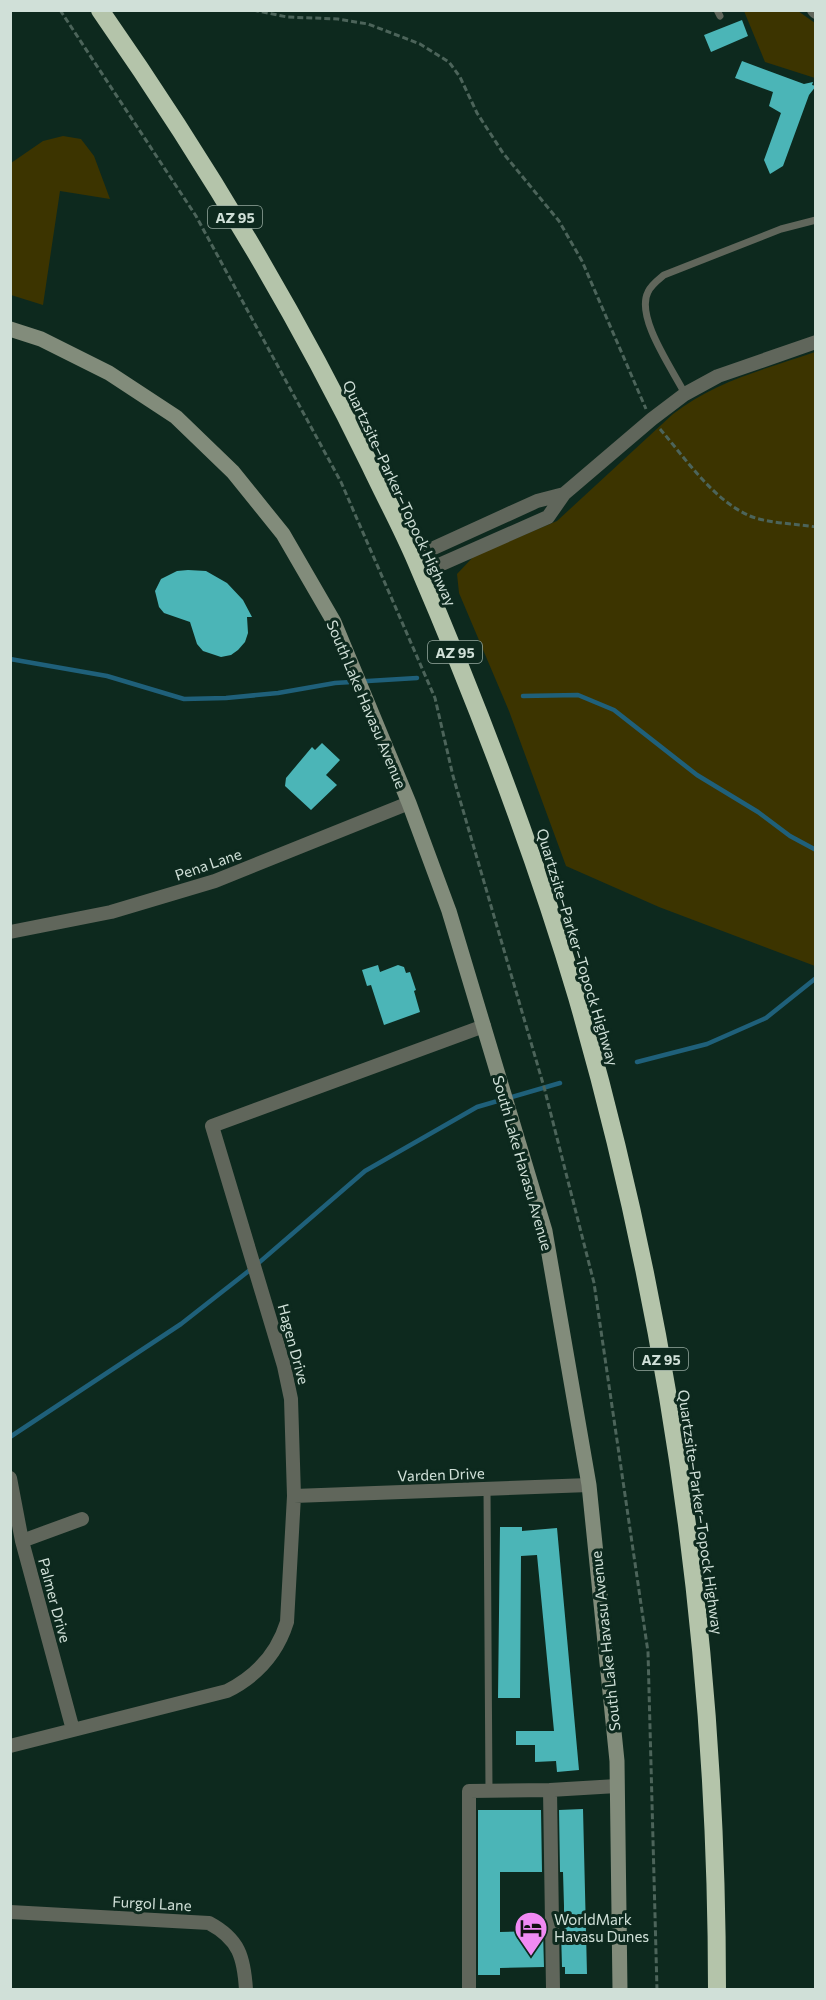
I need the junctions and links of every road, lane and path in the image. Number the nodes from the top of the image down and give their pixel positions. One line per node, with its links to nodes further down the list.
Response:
1 (100, 10): 9 (highway, Quartzsite–Parker–Topock Highway / AZ 95)
2 (253, 10): 7 (path)
3 (816, 220): 6 (lane)
4 (10, 329): 10 (main road, South Lake Havasu Avenue)
5 (816, 342): 6 (street)
6 (685, 394): 7 (street)
7 (652, 419): 8 (path); 9 (street)
8 (816, 527)
9 (417, 565): 29 (highway, Quartzsite–Parker–Topock Highway / AZ 95)
10 (409, 803): 11 (street, Pena Lane); 12 (main road, South Lake Havasu Avenue)
11 (10, 932)
12 (484, 1026): 14 (main road, South Lake Havasu Avenue); 16 (street, Hagen Drive)
13 (10, 1478): 18 (street, Palmer Drive)
14 (589, 1485): 15 (street, Varden Drive); 21 (main road, South Lake Havasu Avenue)
15 (487, 1488): 16 (street, Varden Drive); 23 (lane)
16 (294, 1496): 19 (street, Hagen Drive)
17 (82, 1519): 18 (street)
18 (22, 1541): 19 (street, Palmer Drive)
19 (73, 1730): 20 (street, Hagen Drive)
20 (10, 1746)
21 (617, 1786): 22 (street); 28 (main road, South Lake Havasu Avenue)
22 (550, 1790): 23 (street); 27 (street)
23 (489, 1791): 26 (street)
24 (10, 1912): 25 (street, Furgol Lane)
25 (246, 1989)
26 (470, 1989)
27 (553, 1989)
28 (620, 1989)
29 (717, 1989)

